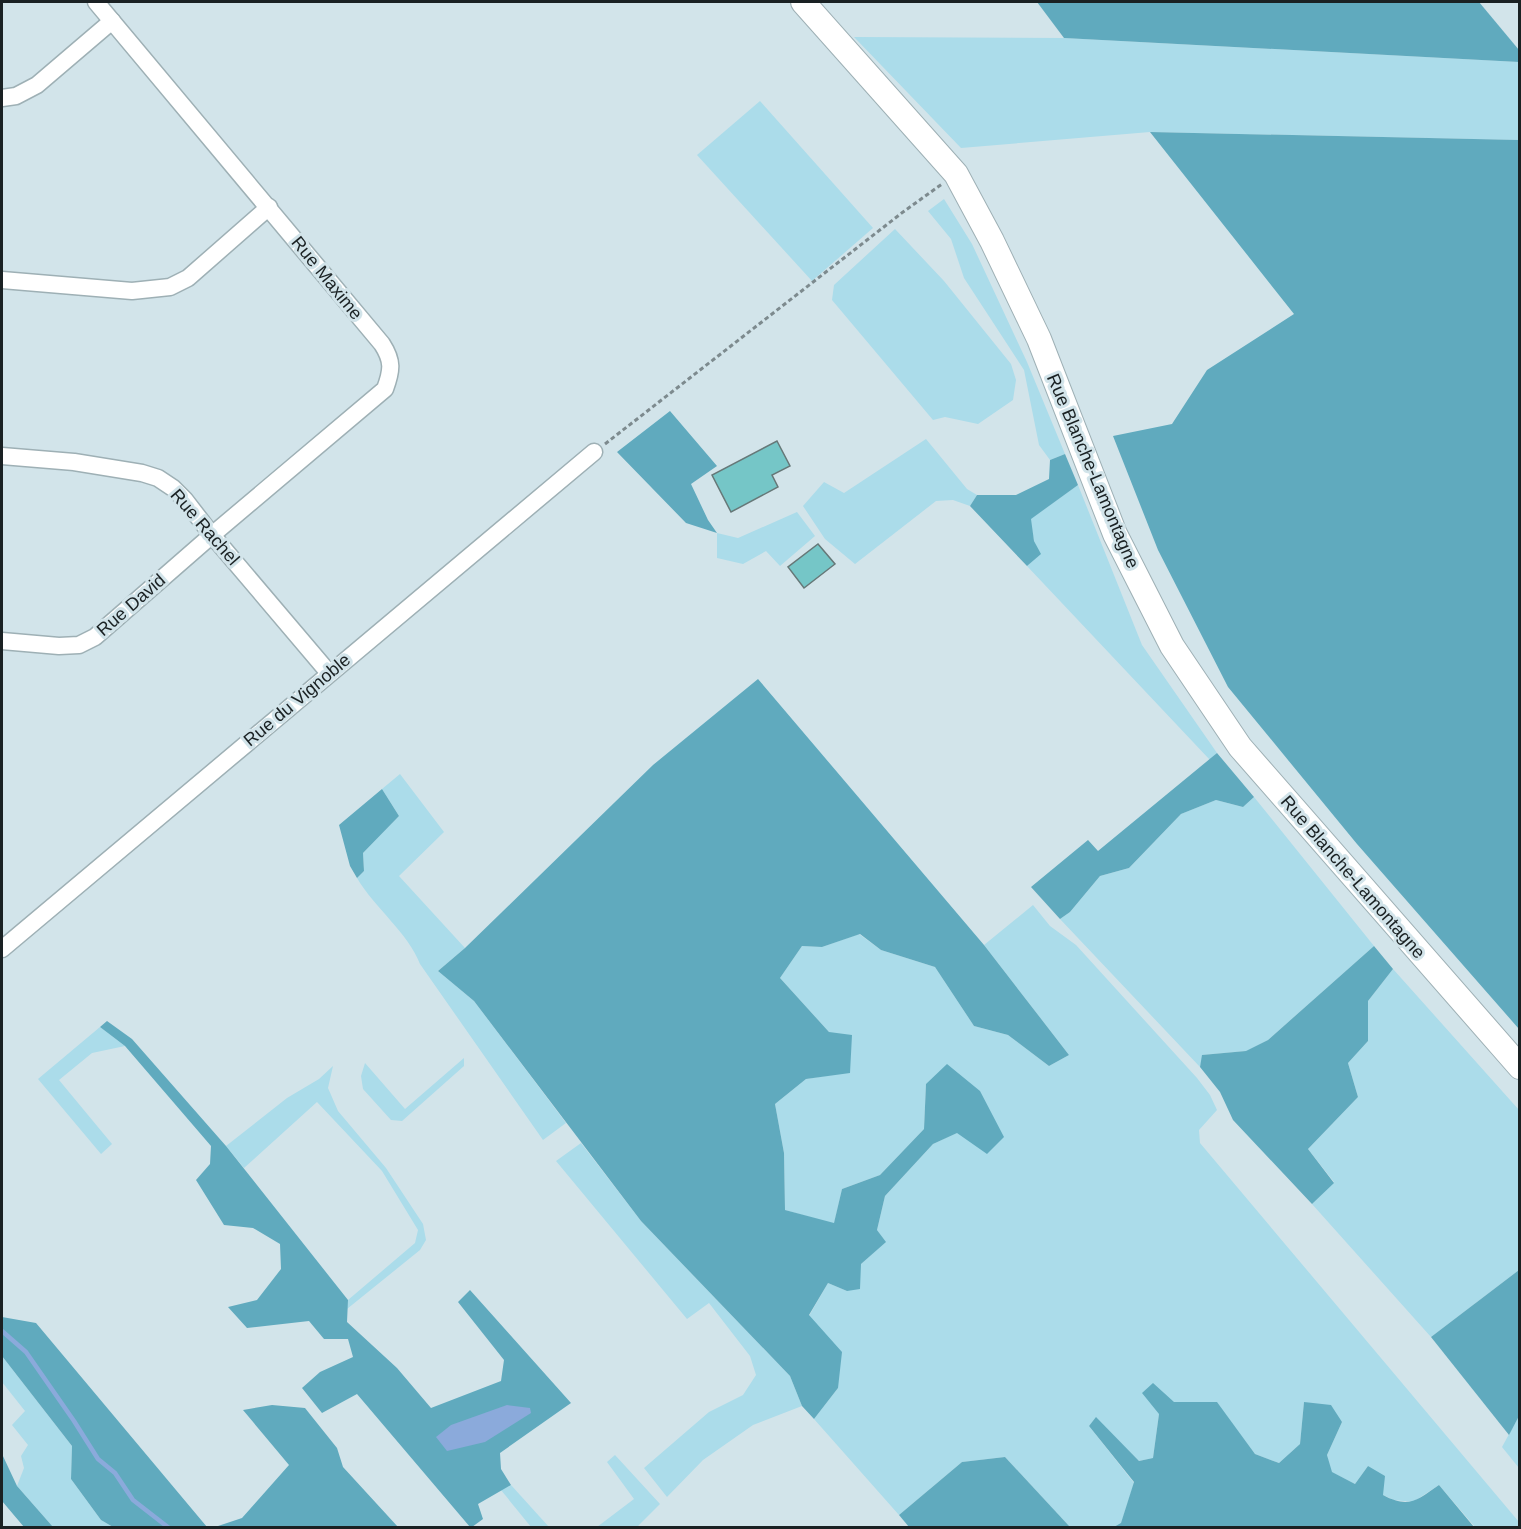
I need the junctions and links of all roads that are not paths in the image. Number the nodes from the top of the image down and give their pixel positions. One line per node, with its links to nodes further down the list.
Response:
1 (96, 2): 3 (street, Rue Maxime)
2 (803, 2): 13 (street, Rue Blanche-Lamontagne)
3 (112, 21): 4 (street); 5 (street, Rue Maxime)
4 (2, 98)
5 (269, 207): 6 (street); 9 (street, Rue Maxime)
6 (2, 279)
7 (594, 452): 11 (street, Rue du Vignoble)
8 (2, 456): 9 (street, Rue Rachel)
9 (212, 535): 10 (street, Rue David); 11 (street, Rue Rachel)
10 (2, 641)
11 (329, 673): 12 (street, Rue du Vignoble)
12 (2, 949)
13 (1520, 1067)

